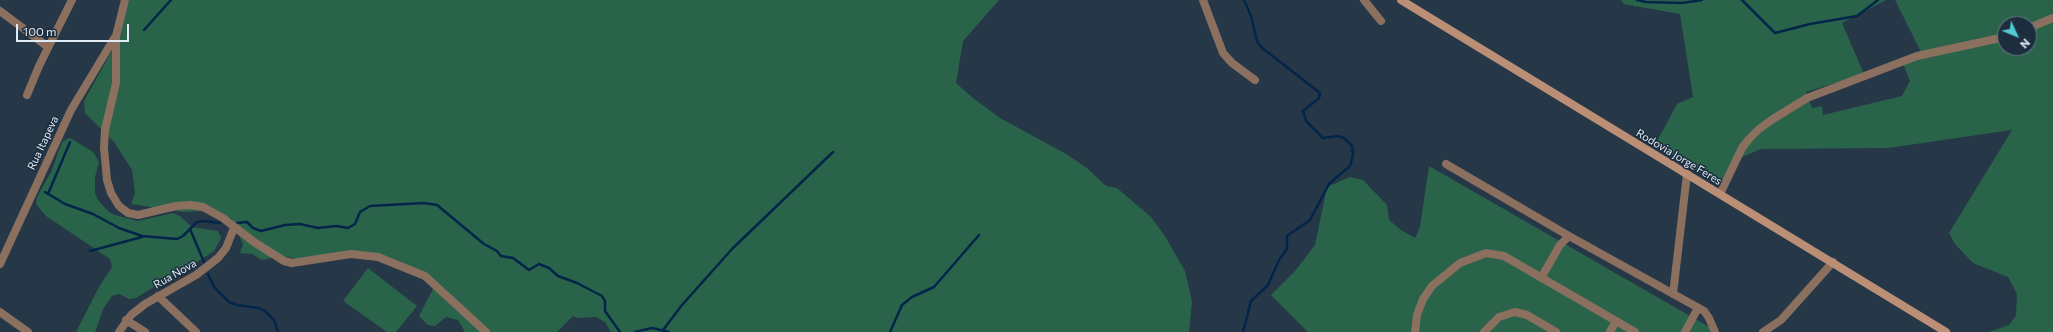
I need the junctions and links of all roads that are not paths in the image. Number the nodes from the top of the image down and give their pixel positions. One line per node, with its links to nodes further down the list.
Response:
1 (72, 0): 12 (street)
2 (125, 0): 10 (street)
3 (1203, 0): 13 (street)
4 (1364, 0): 8 (street)
5 (1401, 0): 16 (main road, Rodovia Jorge Feres)
6 (0, 11): 12 (street)
7 (2053, 18): 9 (street)
8 (1380, 21)
9 (2037, 25)
10 (116, 36): 18 (street); 21 (street, Rua Itapeva)
11 (1997, 39): 17 (street)
12 (48, 47): 14 (street)
13 (1255, 80)
14 (27, 95)
15 (1446, 164): 19 (street)
16 (1687, 174): 17 (main road, Rodovia Jorge Feres); 23 (street)
17 (1720, 194): 20 (main road, Rodovia Jorge Feres)
18 (234, 228): 24 (street, Rua Nova); 34 (street)
19 (1569, 236): 22 (street); 23 (street)
20 (1833, 262): 29 (street); 42 (main road, Rodovia Jorge Feres)
21 (0, 264)
22 (1541, 278): 28 (street); 35 (street)
23 (1673, 294): 25 (street)
24 (158, 296): 27 (street, Rua Nova); 33 (street)
25 (1698, 308): 40 (street); 41 (street)
26 (0, 312): 30 (street)
27 (126, 320): 31 (street, Rua Nova); 32 (street)
28 (1616, 321): 38 (street); 39 (street)
29 (1766, 331)
30 (28, 332)
31 (119, 332)
32 (145, 332)
33 (196, 332)
34 (486, 332)
35 (1415, 332)
36 (1484, 332): 37 (street)
37 (1556, 332)
38 (1610, 332)
39 (1635, 332)
40 (1685, 332)
41 (1715, 332)
42 (1946, 332)

